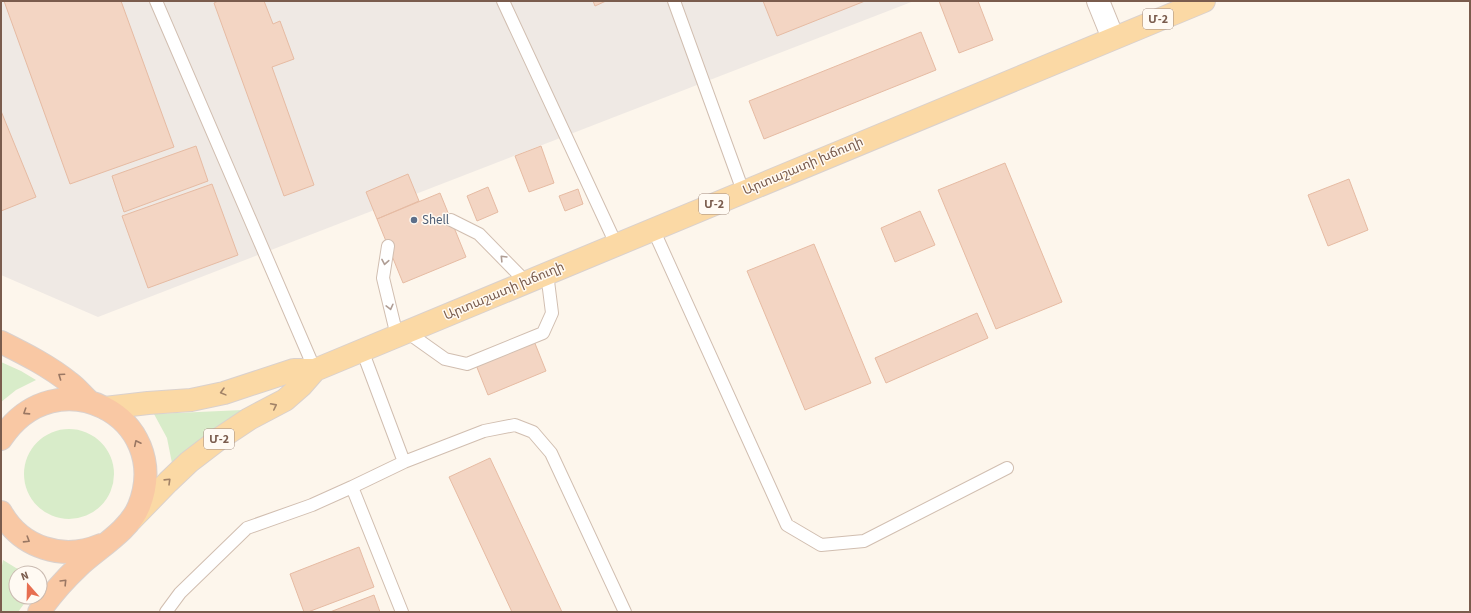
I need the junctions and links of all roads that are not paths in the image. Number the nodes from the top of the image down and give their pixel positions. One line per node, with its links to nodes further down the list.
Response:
1 (156, 1): 17 (lane)
2 (503, 1): 10 (lane)
3 (674, 1): 7 (lane)
4 (1098, 1): 6 (street)
5 (1204, 1): 6 (main road, Արտաշատի խճուղի / Մ-2)
6 (1113, 38): 7 (main road, Արտաշատի խճուղի / Մ-2)
7 (743, 191): 9 (main road, Արտաշատի խճուղի / Մ-2)
8 (451, 220): 13 (lane, one-way to 8)
9 (653, 229): 10 (main road, Արտաշատի խճուղի / Մ-2); 21 (lane)
10 (616, 244): 12 (main road, Արտաշատի խճուղի / Մ-2)
11 (388, 246): 14 (lane, one-way to 14)
12 (547, 273): 13 (main road, Արտաշատի խճուղի / Մ-2); 14 (lane)
13 (526, 282): 14 (main road, Արտաշատի խճուղի / Մ-2)
14 (402, 334): 16 (main road, Արտաշատի խճուղի / Մ-2)
15 (1, 342): 18 (highway, Մ-2, one-way to 15)
16 (362, 350): 17 (main road, Արտաշատի խճուղի / Մ-2); 20 (lane)
17 (315, 370): 18 (main road, Արտաշատի խճուղի / Մ-2, one-way to 18); 24 (main road, Արտաշատի խճուղի / Մ-2, one-way to 17)
18 (98, 405): 19 (highway, Արտաշատի խճուղի / Մ-2, one-way to 19); 24 (highway, Արտաշատի խճուղի / Մ-2, one-way to 18)
19 (1, 439)
20 (404, 462): 22 (lane); 29 (lane)
21 (1007, 468)
22 (352, 488): 27 (lane); 28 (lane)
23 (1, 512): 25 (highway, Արտաշատի խճուղի / Մ-2, one-way to 25)
24 (132, 520): 25 (highway, Արտաշատի խճուղի / Մ-2)
25 (105, 543): 26 (highway, Արտաշատի խճուղի / Մ-2, one-way to 25)
26 (40, 612)
27 (166, 612)
28 (402, 612)
29 (625, 612)

